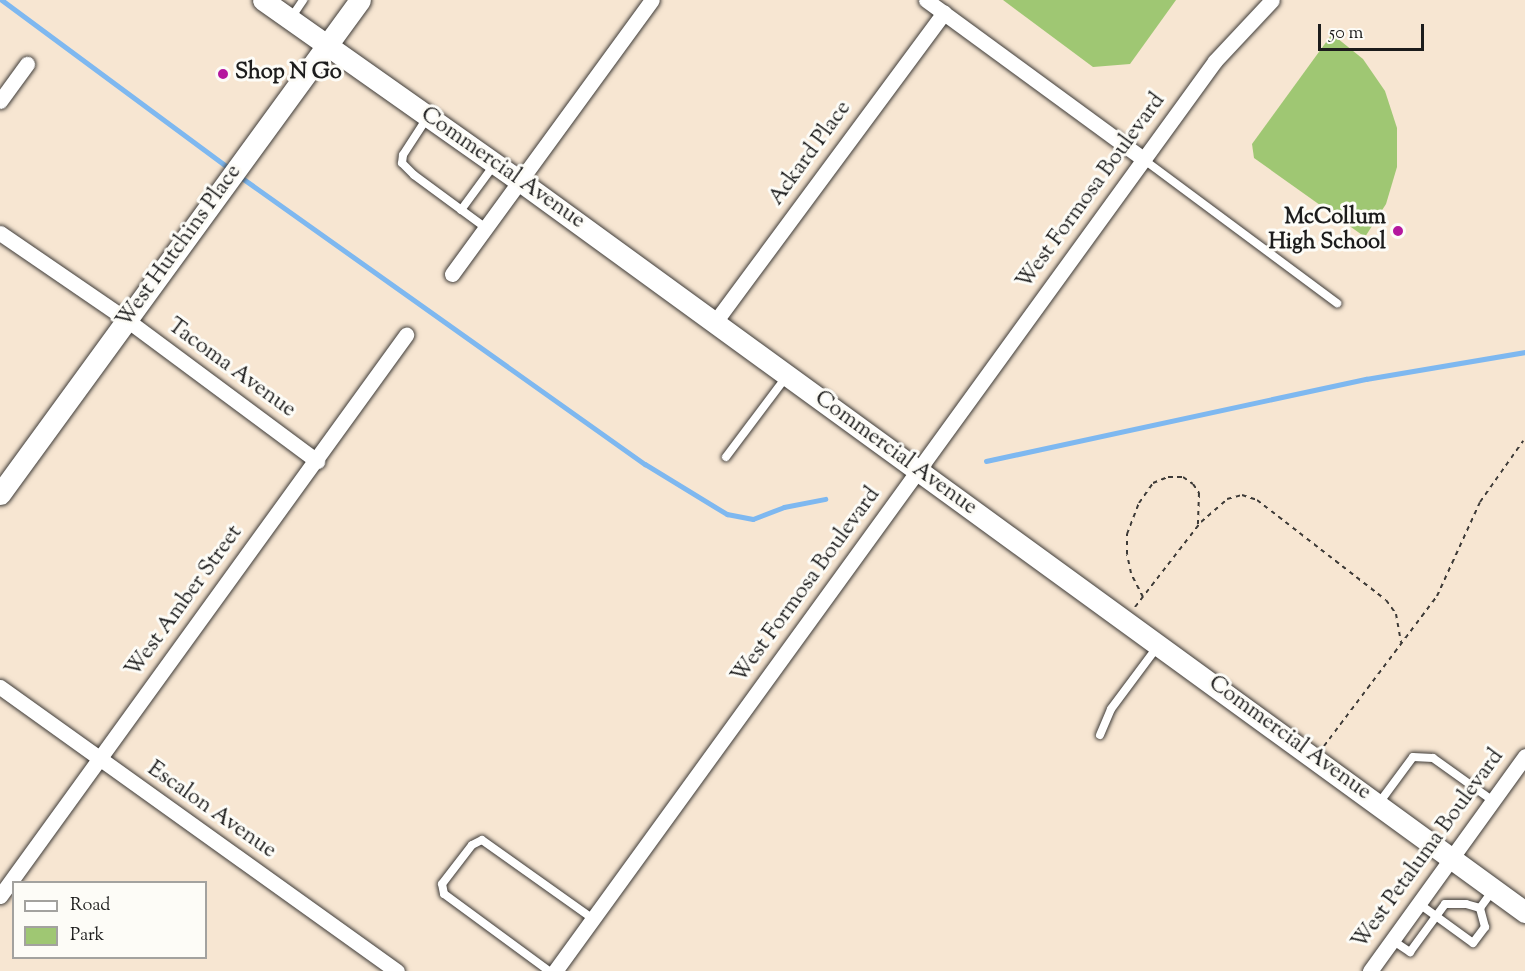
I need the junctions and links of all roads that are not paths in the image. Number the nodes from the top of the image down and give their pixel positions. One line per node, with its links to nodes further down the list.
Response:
1 (263, 0): 8 (street, Commercial Avenue)
2 (303, 0): 8 (lane)
3 (652, 0): 15 (street)
4 (926, 0): 7 (street)
5 (1272, 0): 13 (street, West Formosa Boulevard)
6 (353, 4): 9 (street, West Hutchins Place)
7 (944, 13): 13 (street); 22 (street, Ackard Place)
8 (290, 19): 9 (street, Commercial Avenue)
9 (326, 46): 12 (street, Commercial Avenue); 21 (street, West Hutchins Place)
10 (27, 64): 11 (street)
11 (0, 101)
12 (428, 117): 14 (street, Commercial Avenue); 16 (lane)
13 (1143, 159): 20 (lane); 27 (street, West Formosa Boulevard)
14 (495, 164): 15 (street, Commercial Avenue); 16 (lane)
15 (520, 181): 17 (street); 22 (street, Commercial Avenue)
16 (461, 210): 17 (lane)
17 (486, 228): 19 (street)
18 (0, 232): 21 (street, Tacoma Avenue)
19 (453, 274)
20 (1337, 303)
21 (127, 320): 26 (street, Tacoma Avenue); 28 (street, West Hutchins Place)
22 (716, 322): 24 (street, Commercial Avenue)
23 (406, 335): 26 (street, West Amber Street)
24 (787, 375): 25 (lane); 27 (street, Commercial Avenue)
25 (726, 457)
26 (317, 460): 33 (street, West Amber Street)
27 (918, 472): 29 (street, Commercial Avenue); 43 (street, West Formosa Boulevard)
28 (0, 494)
29 (1158, 644): 31 (lane); 35 (street, Commercial Avenue)
30 (1, 690): 33 (street, Escalon Avenue)
31 (1100, 735)
32 (1525, 756): 34 (street, West Petaluma Boulevard)
33 (98, 758): 38 (street, West Amber Street); 45 (street, Escalon Avenue)
34 (1493, 801): 35 (lane); 36 (street, West Petaluma Boulevard)
35 (1378, 805): 36 (street, Commercial Avenue)
36 (1450, 858): 37 (street, Commercial Avenue); 39 (street, West Petaluma Boulevard)
37 (1494, 889): 40 (lane); 41 (street, Commercial Avenue)
38 (0, 896)
39 (1418, 903): 42 (lane); 44 (street, West Petaluma Boulevard)
40 (1480, 908): 42 (lane); 42 (lane)
41 (1525, 912)
42 (1437, 916): 44 (lane)
43 (593, 919): 46 (lane); 47 (street, West Formosa Boulevard)
44 (1392, 940): 48 (street, West Petaluma Boulevard)
45 (397, 971)
46 (549, 971)
47 (555, 971)
48 (1370, 971)

